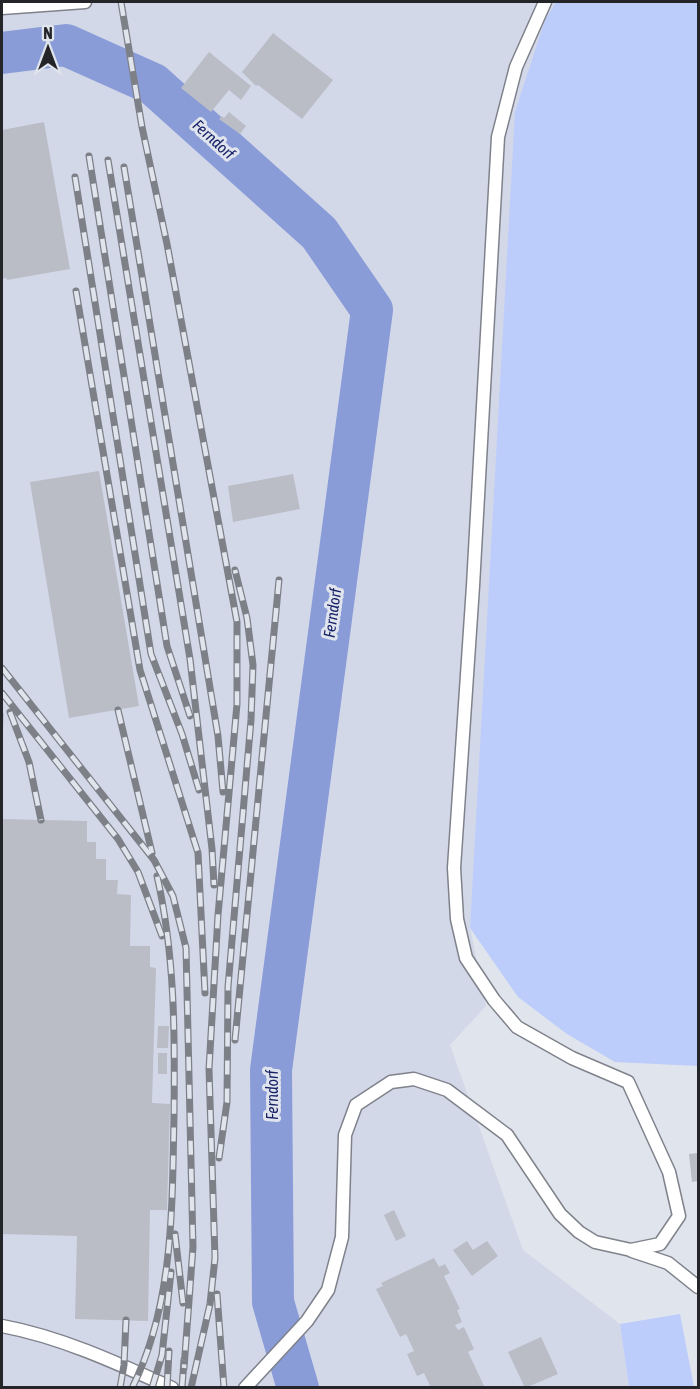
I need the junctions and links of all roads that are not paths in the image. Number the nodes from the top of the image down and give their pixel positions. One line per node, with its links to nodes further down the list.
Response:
1 (85, 2): 3 (lane)
2 (545, 2): 4 (lane)
3 (2, 8)
4 (631, 1250): 5 (lane); 8 (lane)
5 (699, 1287)
6 (2, 1326): 7 (lane)
7 (172, 1388)
8 (246, 1388)

